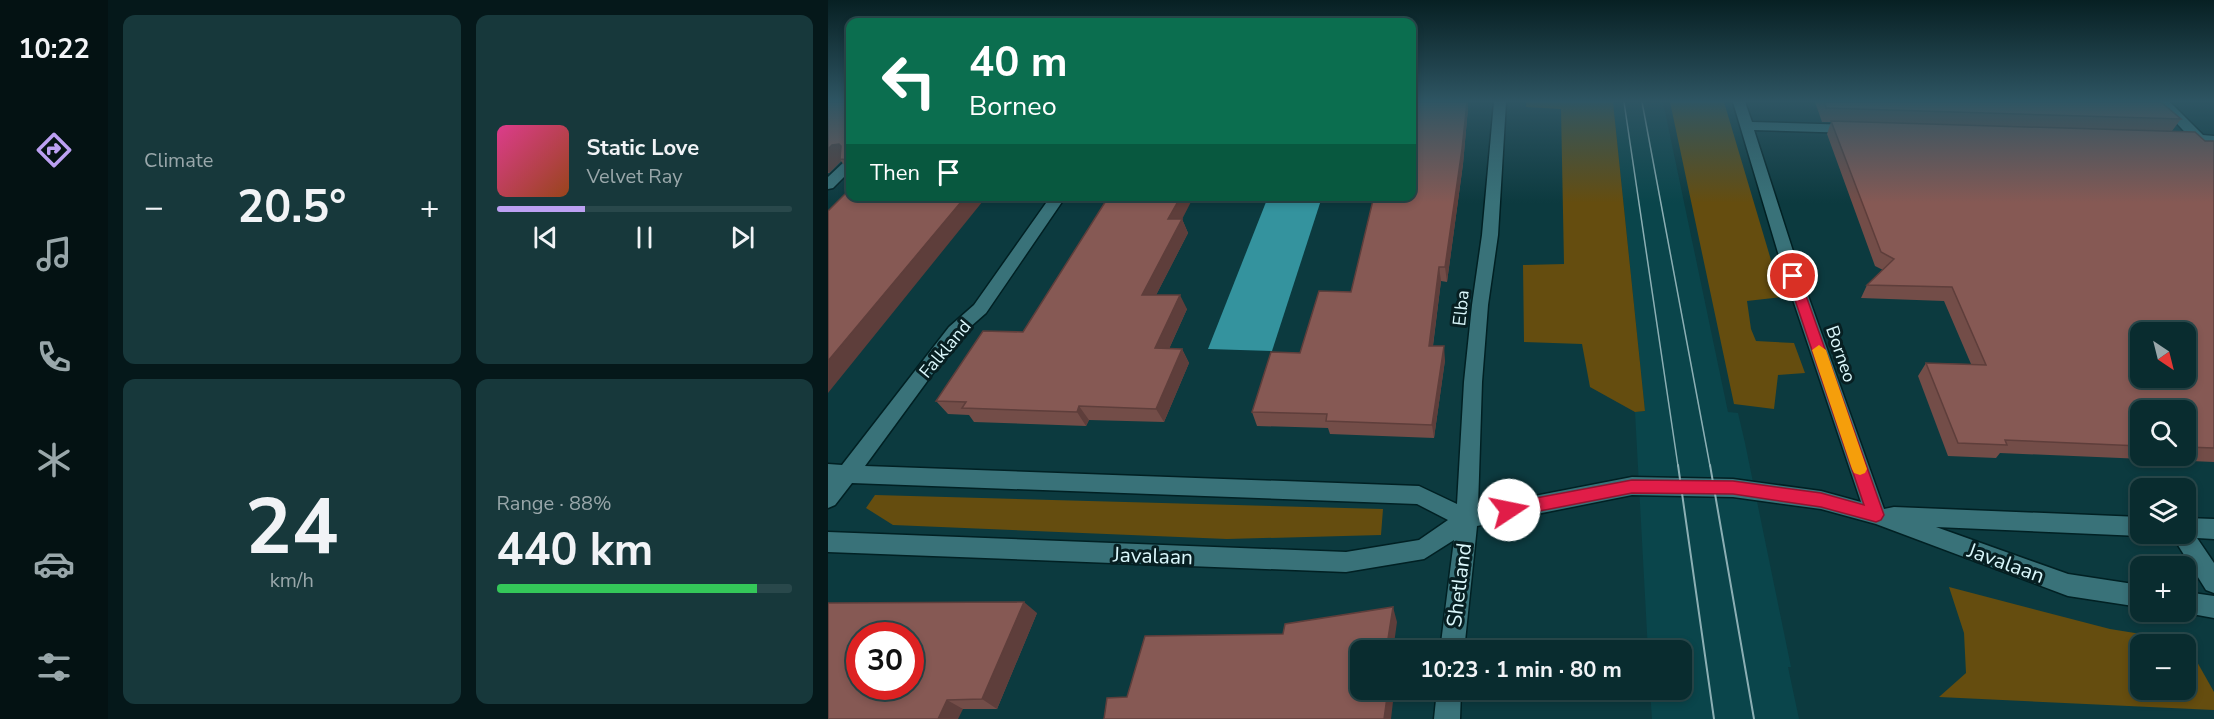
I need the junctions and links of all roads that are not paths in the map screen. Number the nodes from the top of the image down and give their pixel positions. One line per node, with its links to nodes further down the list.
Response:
1 (1497, 136): 13 (street, Elba)
2 (1750, 136): 12 (street, Borneo)
3 (2196, 136): 5 (street)
4 (2180, 139): 5 (street)
5 (2199, 139): 6 (street)
6 (2214, 140)
7 (846, 168): 8 (street)
8 (828, 185)
9 (1056, 201): 10 (street, Falkland)
10 (838, 474): 11 (street, Falkland); 13 (street)
11 (828, 499)
12 (1876, 515): 13 (street, Javalaan); 14 (street, Javalaan); 20 (street, Javalaan)
13 (1467, 519): 17 (street, Javalaan); 23 (street, Shetland)
14 (2130, 526)
15 (2196, 528): 16 (street)
16 (2214, 529)
17 (828, 542)
18 (2189, 544): 19 (street)
19 (2214, 582)
20 (2130, 594)
21 (2196, 604): 22 (street)
22 (2214, 607)
23 (1453, 640)
24 (1448, 700): 25 (street)
25 (1447, 719)

